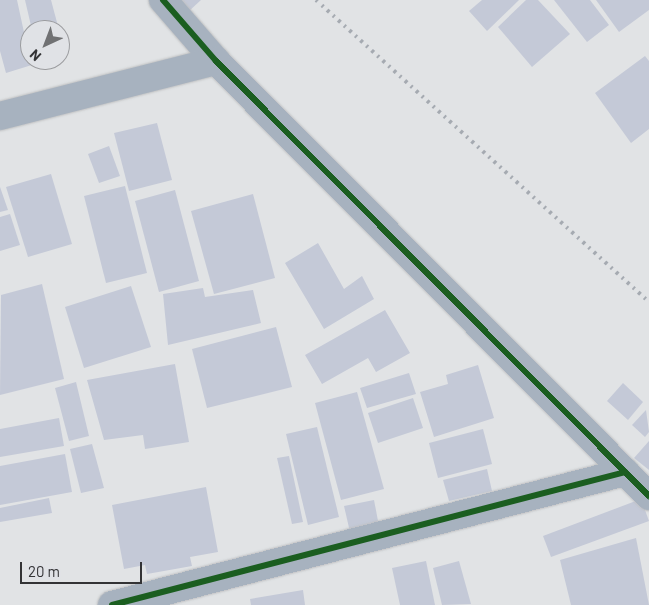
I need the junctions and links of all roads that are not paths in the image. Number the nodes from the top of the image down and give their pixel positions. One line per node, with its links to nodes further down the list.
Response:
1 (163, 0): 2 (street)
2 (216, 61): 3 (street); 4 (street)
3 (0, 116)
4 (625, 472): 5 (street); 6 (street)
5 (649, 496)
6 (112, 605)

